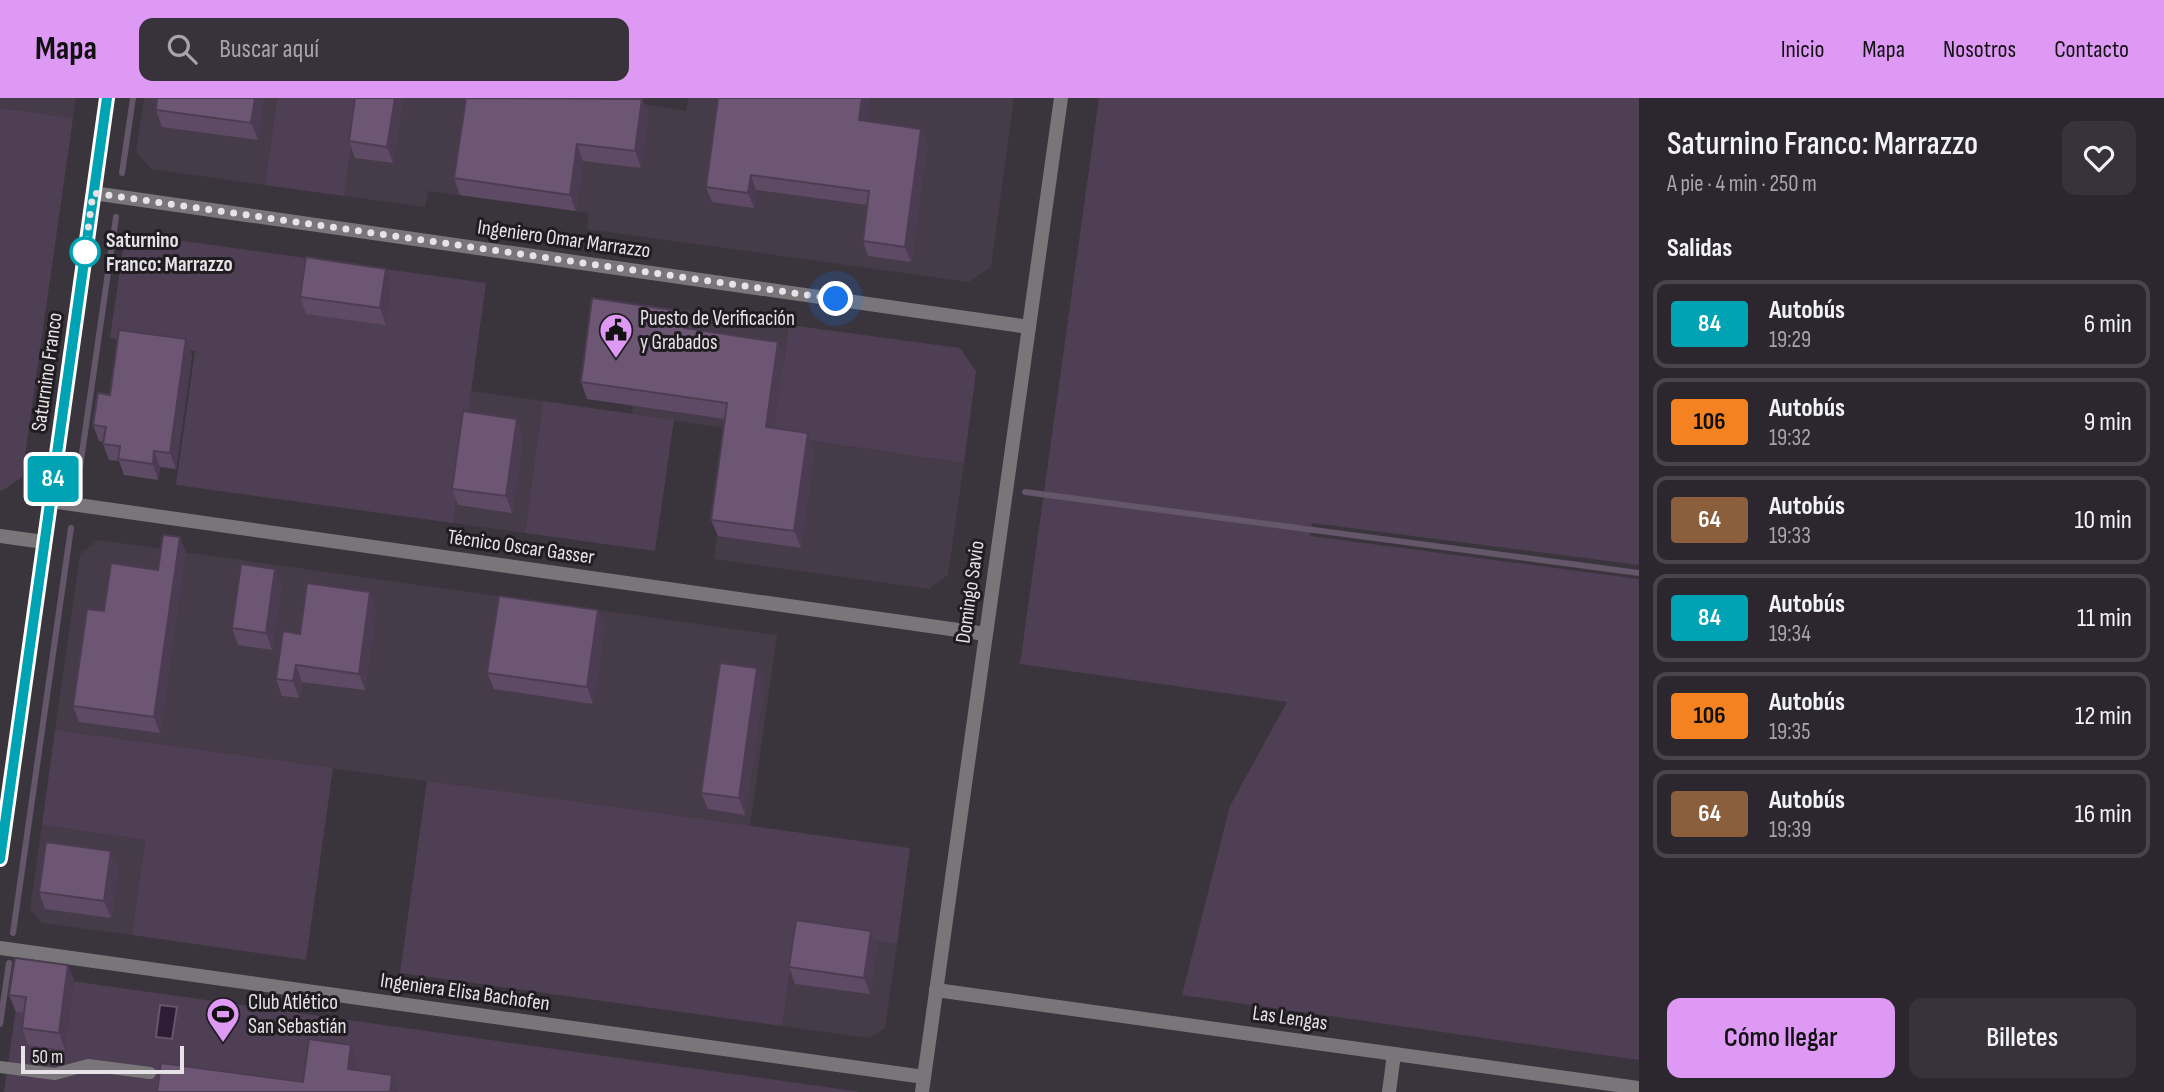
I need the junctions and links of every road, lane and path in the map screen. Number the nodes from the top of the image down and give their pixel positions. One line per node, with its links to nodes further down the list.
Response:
1 (107, 98): 3 (street, Saturnino Franco)
2 (1061, 98): 4 (street, Domingo Savio)
3 (93, 193): 4 (street, Ingeniero Omar Marrazzo); 5 (street, Saturnino Franco)
4 (1029, 327): 8 (street, Domingo Savio)
5 (50, 501): 7 (street, Saturnino Franco); 8 (street, Técnico Oscar Gasser)
6 (0, 536): 7 (street)
7 (44, 542): 9 (street, Saturnino Franco)
8 (986, 634): 11 (street, Domingo Savio)
9 (0, 859)
10 (0, 948): 15 (street, Ingeniera Elisa Bachofen)
11 (936, 990): 12 (street, Las Lengas); 15 (street, Domingo Savio)
12 (1394, 1054): 16 (street, Las Lengas); 17 (street)
13 (0, 1067): 14 (lane)
14 (150, 1073)
15 (923, 1084)
16 (1639, 1088)
17 (1389, 1092)

